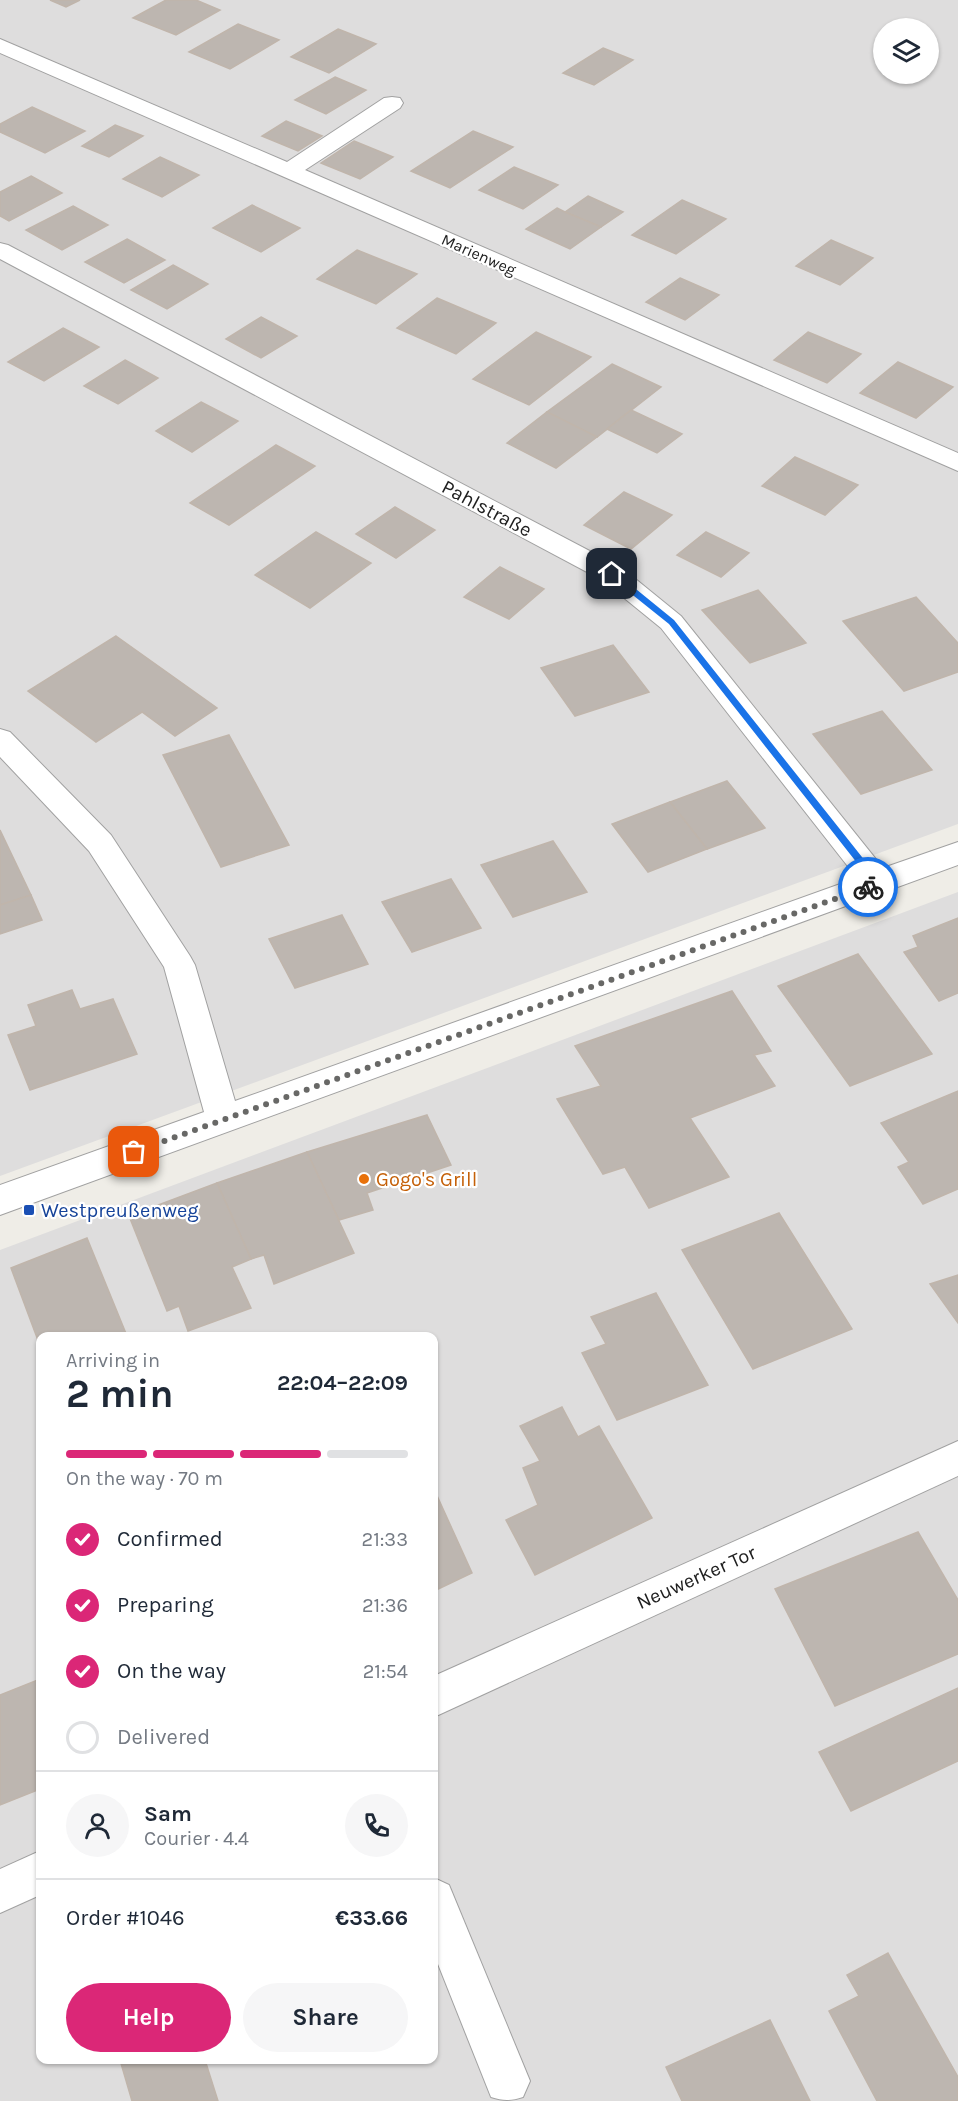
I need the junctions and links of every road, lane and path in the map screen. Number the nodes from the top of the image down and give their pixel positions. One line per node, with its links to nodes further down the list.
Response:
1 (0, 45): 3 (street, Marienweg)
2 (392, 104): 3 (street)
3 (288, 171): 5 (street, Marienweg)
4 (0, 250): 8 (street, Pahlstraße)
5 (958, 463)
6 (0, 739): 9 (street)
7 (958, 853): 8 (street)
8 (878, 883): 9 (street)
9 (223, 1119): 10 (street)
10 (0, 1200)
11 (958, 1458): 12 (street, Neuwerker Tor)
12 (438, 1695)
13 (36, 1875): 14 (street)
14 (0, 1891)
15 (438, 1910): 16 (street)
16 (507, 2081)

